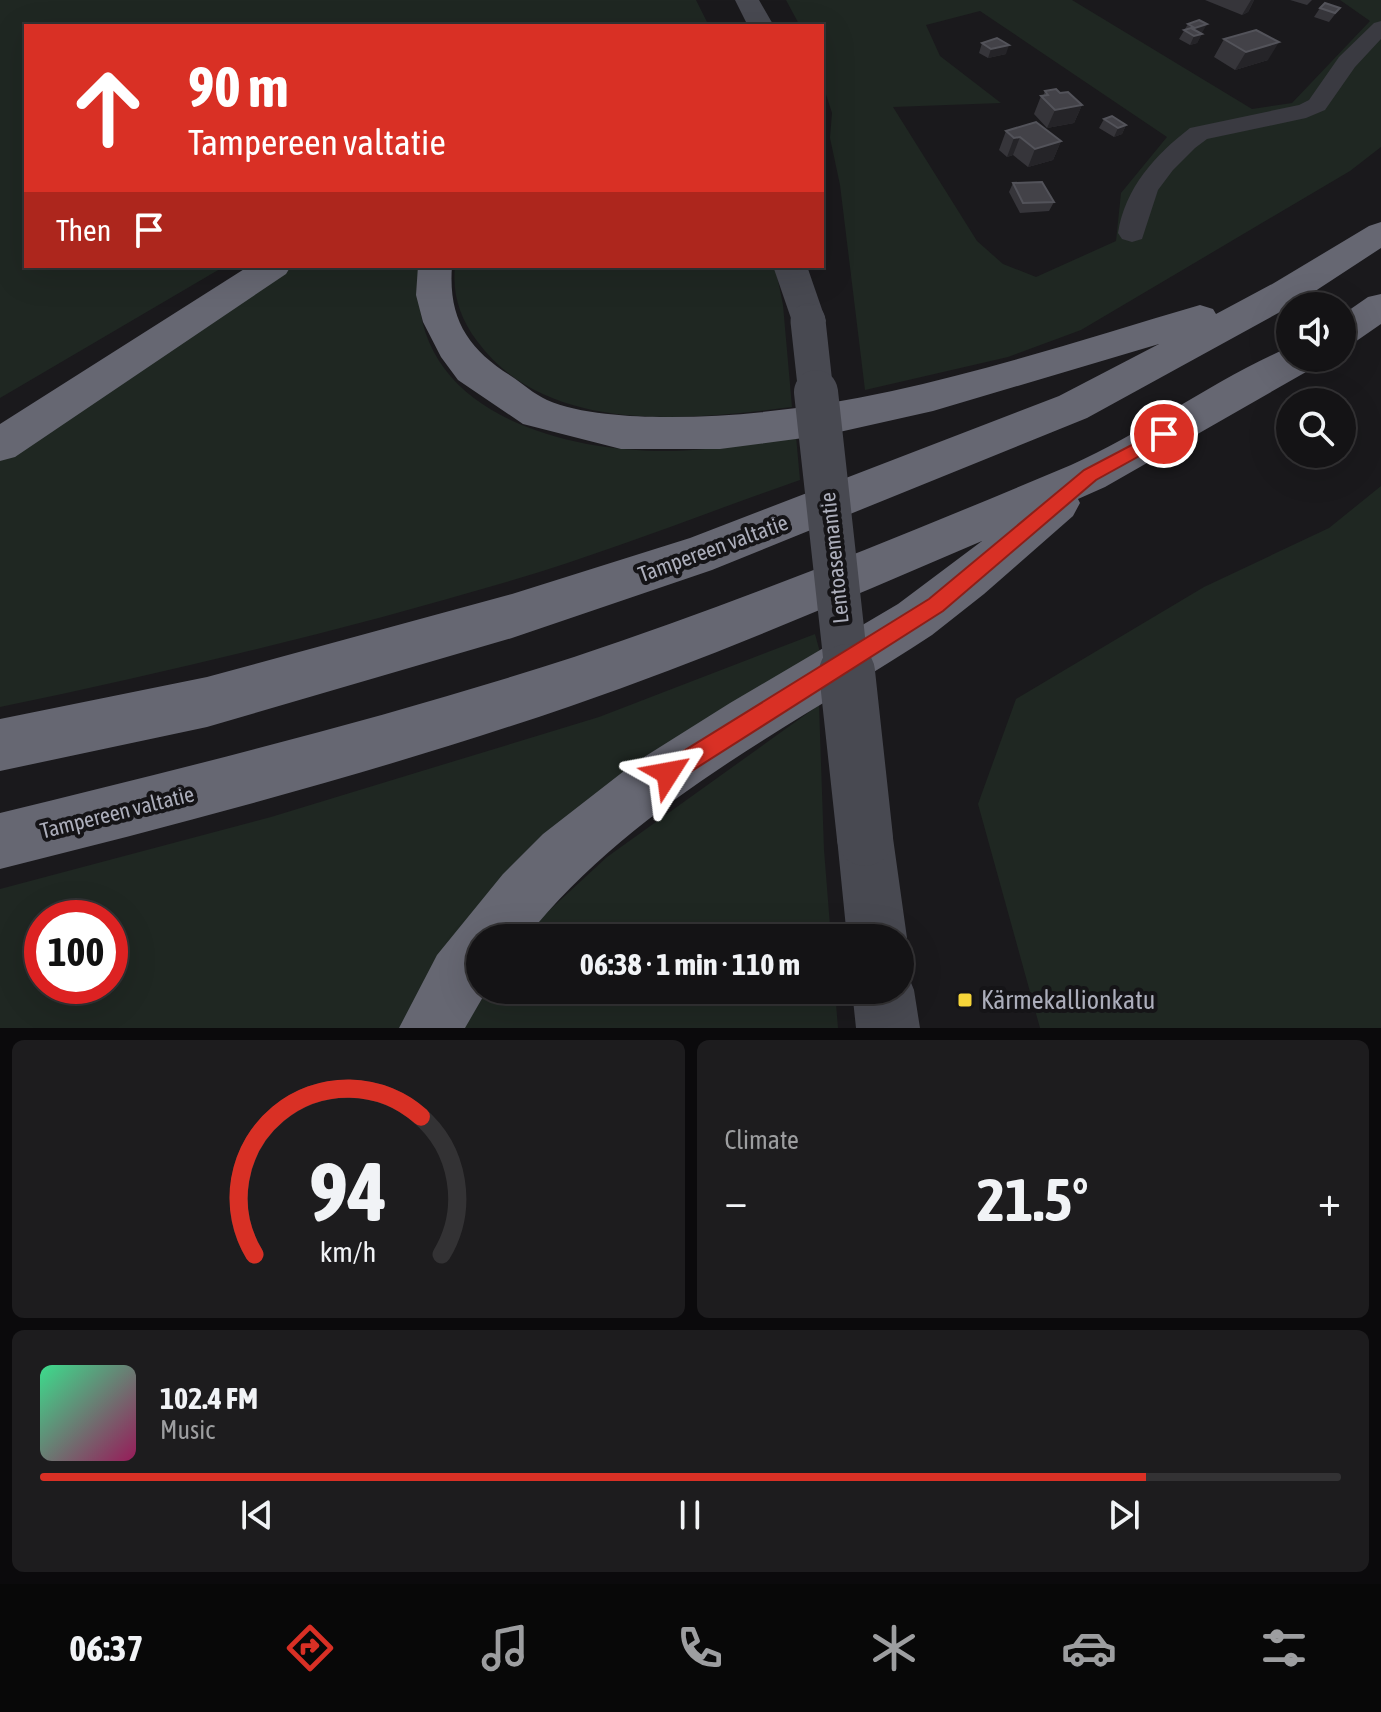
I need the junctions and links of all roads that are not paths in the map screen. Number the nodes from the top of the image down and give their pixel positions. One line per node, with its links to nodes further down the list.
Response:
1 (735, 12): 2 (main road)
2 (757, 24)
3 (1381, 27): 4 (street)
4 (1132, 233)
5 (1381, 233): 10 (highway, Tampereen valtatie)
6 (271, 268): 17 (highway)
7 (435, 268): 11 (highway)
8 (791, 268): 14 (main road, Lentoasemantie)
9 (818, 268): 14 (main road, Lentoasemantie)
10 (1287, 292)
11 (1276, 295)
12 (1276, 298): 19 (highway, Tampereen valtatie)
13 (1381, 306): 15 (highway)
14 (808, 321): 22 (main road, Lentoasemantie, bridge)
15 (1356, 323)
16 (1276, 371): 18 (highway, Tampereen valtatie)
17 (0, 445)
18 (1090, 475): 20 (highway, Tampereen valtatie); 21 (highway)
19 (0, 745)
20 (0, 841)
21 (500, 924)
22 (875, 924)
23 (466, 967): 25 (highway)
24 (885, 1004): 26 (main road)
25 (431, 1028)
26 (888, 1028)

